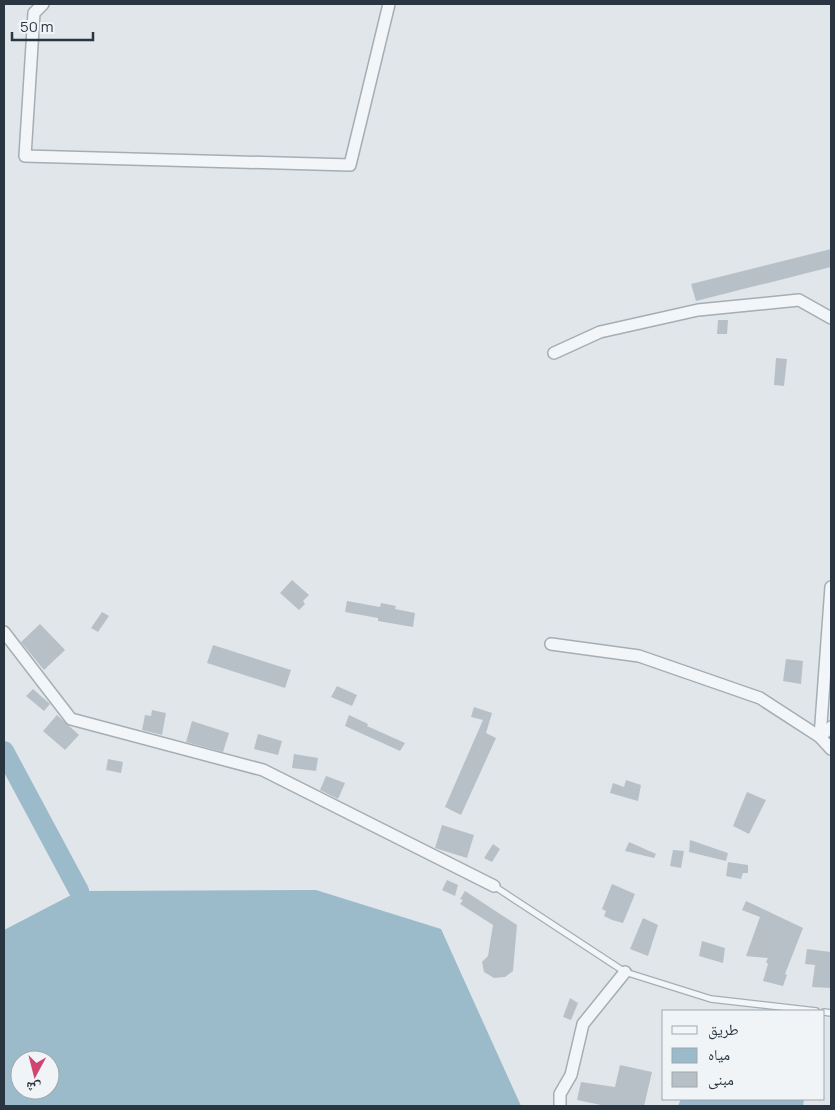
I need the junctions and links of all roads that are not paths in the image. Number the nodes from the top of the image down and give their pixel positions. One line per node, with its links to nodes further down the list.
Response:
1 (43, 4): 2 (street)
2 (389, 4)
3 (831, 318): 4 (street)
4 (554, 353)
5 (831, 587): 9 (street)
6 (4, 632): 11 (street)
7 (551, 644): 9 (street)
8 (831, 727): 9 (street)
9 (820, 737): 10 (street)
10 (831, 749)
11 (494, 886): 12 (lane)
12 (625, 972): 13 (lane); 14 (street)
13 (807, 1010)
14 (560, 1106)

